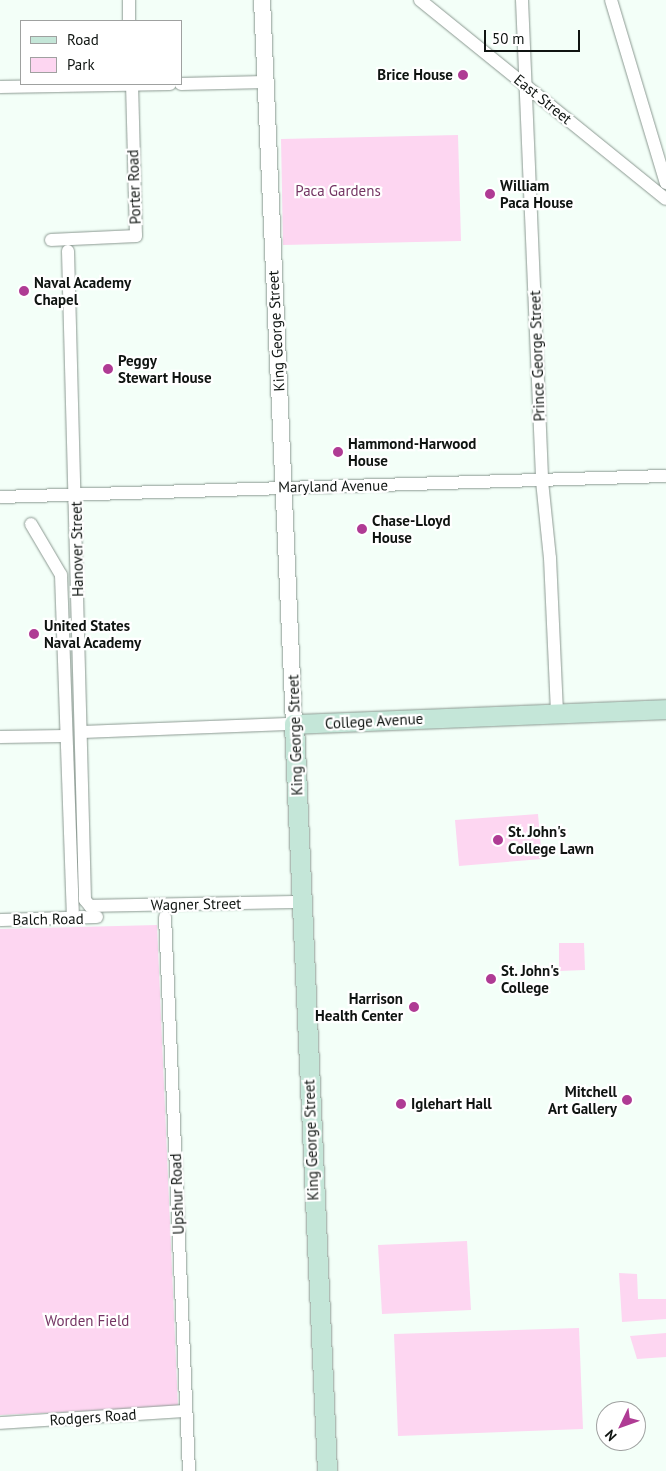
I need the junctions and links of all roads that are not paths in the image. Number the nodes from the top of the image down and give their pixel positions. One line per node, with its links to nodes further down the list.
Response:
1 (128, 0): 6 (street)
2 (262, 0): 7 (street, King George Street)
3 (420, 0): 11 (street, East Street)
4 (522, 0): 11 (street, Prince George Street)
5 (611, 0): 13 (street)
6 (129, 20)
7 (265, 82): 8 (street); 19 (street, King George Street)
8 (182, 84)
9 (88, 85): 12 (street)
10 (132, 85): 15 (street, Porter Road)
11 (527, 86): 14 (street, East Street); 18 (street, Prince George Street)
12 (0, 87)
13 (666, 182)
14 (666, 199)
15 (51, 240)
16 (68, 250): 20 (street, Hanover Street)
17 (666, 476): 18 (street, Maryland Avenue)
18 (542, 481): 19 (street, Maryland Avenue); 24 (street, Prince George Street)
19 (286, 487): 20 (street, Maryland Avenue); 25 (street, King George Street)
20 (75, 494): 21 (street, Maryland Avenue); 26 (street, Hanover Street)
21 (0, 497)
22 (31, 524): 27 (street)
23 (666, 709): 24 (main road, College Avenue)
24 (557, 712): 25 (main road, College Avenue)
25 (294, 724): 26 (street, College Avenue); 29 (main road, King George Street)
26 (82, 732): 30 (street, Hanover Street)
27 (66, 736): 28 (street); 32 (street)
28 (0, 737)
29 (301, 902): 30 (street, Wagner Street); 38 (main road, King George Street)
30 (90, 906)
31 (165, 917): 35 (street, Upshur Road)
32 (73, 918): 33 (street, Balch Road); 34 (street, Balch Road)
33 (97, 918)
34 (0, 920)
35 (186, 1411): 36 (street, Rodgers Road); 37 (street, Upshur Road)
36 (0, 1423)
37 (189, 1471)
38 (327, 1471)

